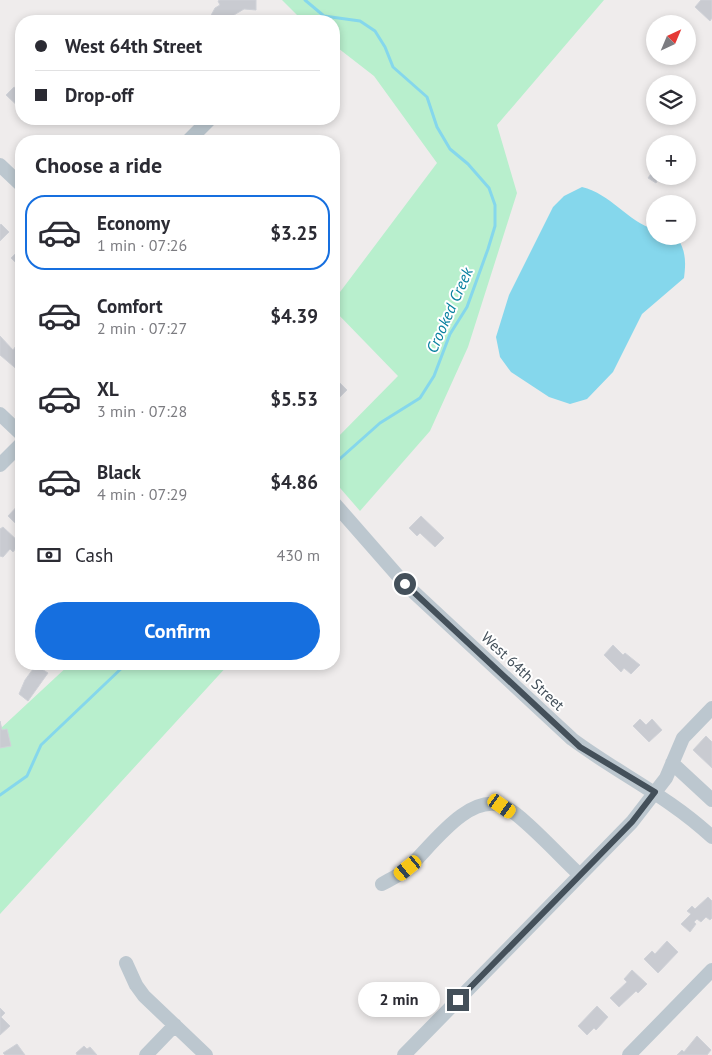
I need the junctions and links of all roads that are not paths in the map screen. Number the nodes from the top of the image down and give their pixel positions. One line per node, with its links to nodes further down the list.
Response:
1 (204, 125): 2 (street)
2 (194, 135)
3 (0, 165): 4 (street)
4 (15, 179)
5 (0, 414): 6 (street)
6 (15, 428)
7 (15, 450): 8 (street)
8 (0, 465)
9 (340, 510): 12 (street, West 64th Street)
10 (712, 708): 11 (street)
11 (672, 763): 12 (street); 13 (street)
12 (655, 792): 14 (street, West 64th Street); 15 (street)
13 (712, 800)
14 (712, 837)
15 (580, 875): 16 (street); 22 (street)
16 (382, 884)
17 (126, 963): 19 (street)
18 (712, 970): 23 (street)
19 (174, 1025): 20 (street); 21 (street)
20 (146, 1055)
21 (206, 1055)
22 (404, 1055)
23 (629, 1055)

